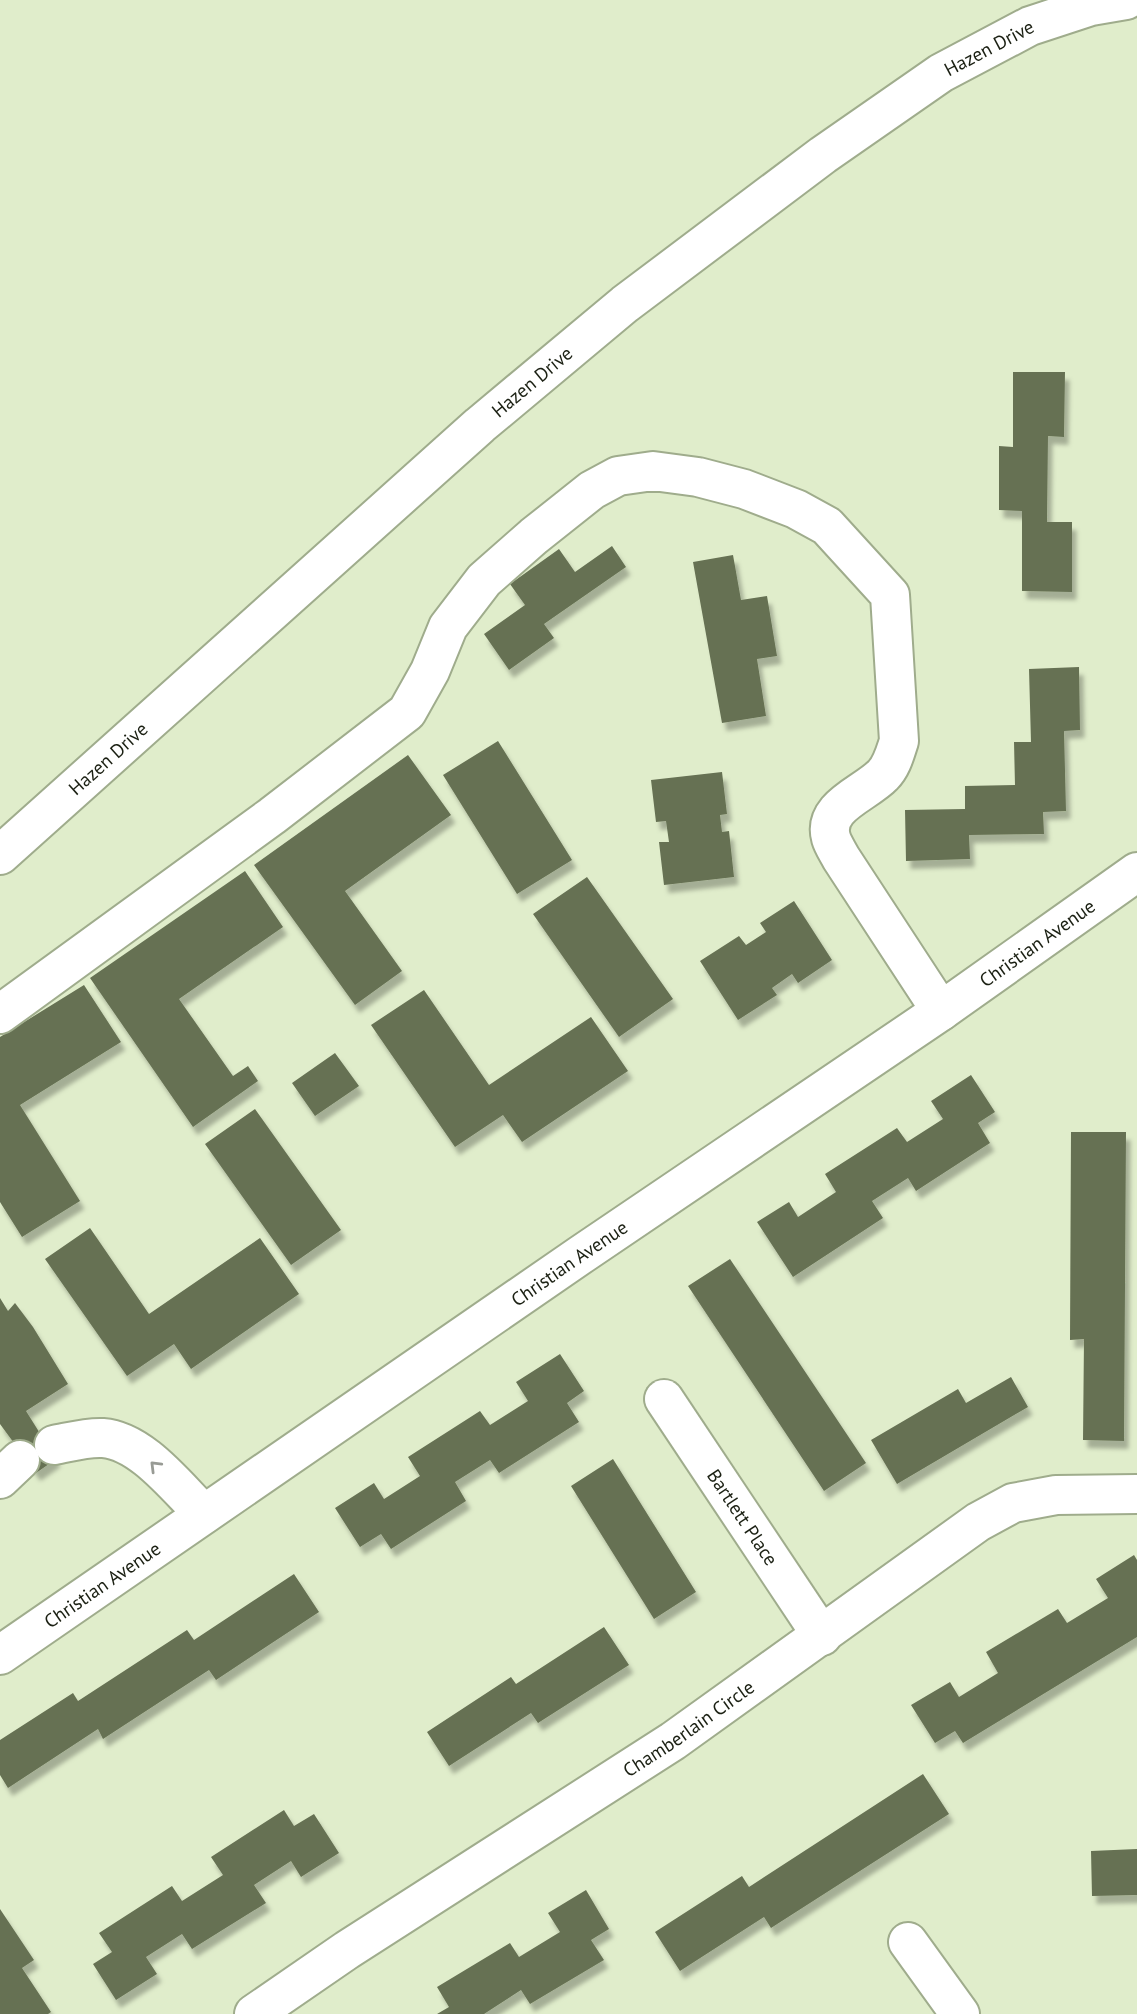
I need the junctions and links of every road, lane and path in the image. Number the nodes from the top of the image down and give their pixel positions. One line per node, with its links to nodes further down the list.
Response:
1 (1126, 0): 2 (street, Hazen Drive)
2 (0, 855)
3 (1137, 872): 4 (street, Christian Avenue)
4 (941, 1011): 5 (street); 9 (street, Christian Avenue)
5 (0, 1014)
6 (664, 1399): 10 (street, Bartlett Place)
7 (54, 1445): 9 (street, one-way to 7)
8 (1137, 1494): 10 (street, Chamberlain Circle)
9 (204, 1514): 11 (street, Christian Avenue)
10 (822, 1636): 13 (street, Chamberlain Circle)
11 (7, 1638)
12 (908, 1942): 14 (street)
13 (254, 2014)
14 (960, 2014)

